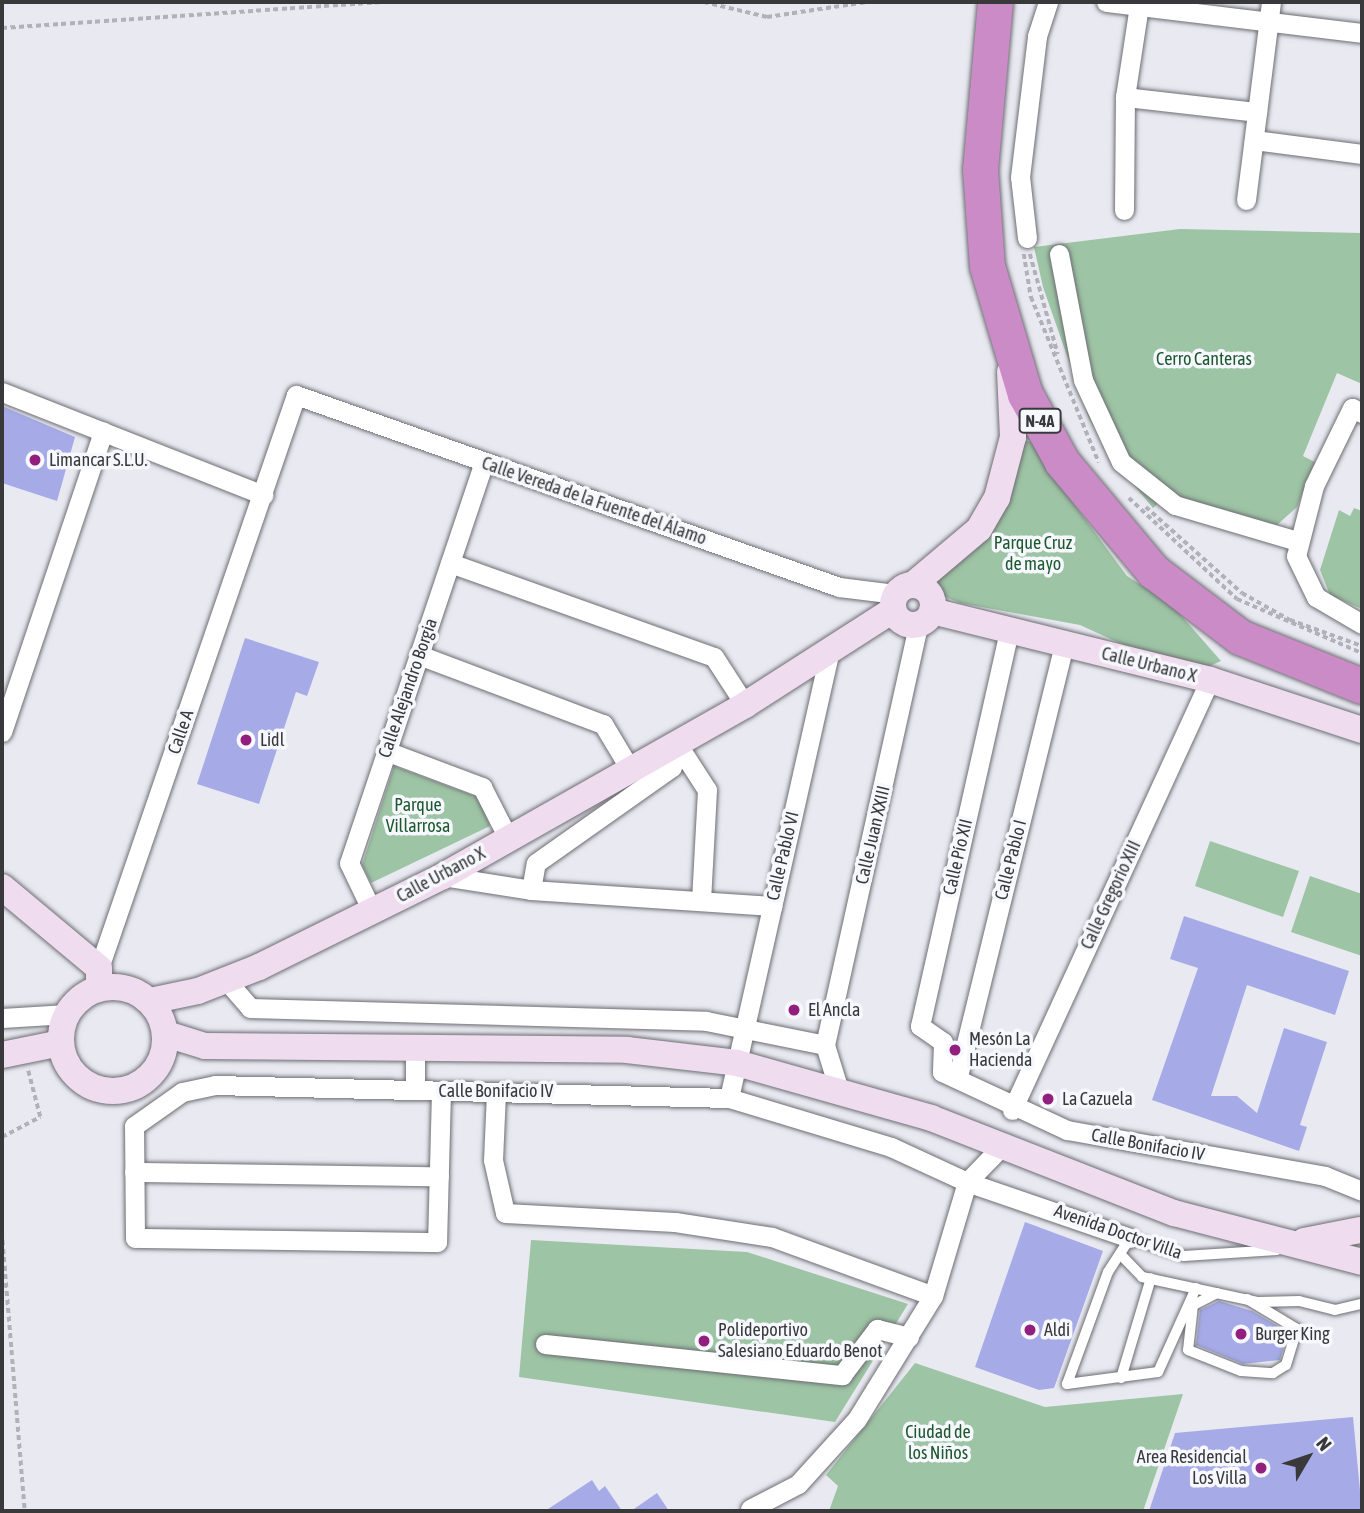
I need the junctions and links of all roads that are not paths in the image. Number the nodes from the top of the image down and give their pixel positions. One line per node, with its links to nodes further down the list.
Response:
1 (995, 2): 16 (highway, N-4A)
2 (1048, 2): 14 (street)
3 (1106, 2): 5 (street)
4 (1271, 2): 6 (street)
5 (1139, 6): 6 (street); 8 (street)
6 (1269, 23): 7 (street); 9 (street)
7 (1362, 33)
8 (1125, 97): 9 (street); 13 (street)
9 (1257, 112): 10 (street)
10 (1254, 140): 11 (street); 12 (street)
11 (1362, 154)
12 (1245, 201)
13 (1124, 210)
14 (1025, 244)
15 (1059, 254): 23 (street)
16 (1008, 346): 25 (street, Calle Urbano X); 33 (highway, N-4A)
17 (2, 392): 20 (street)
18 (296, 395): 21 (street, Calle Vereda de la Fuente del Álamo); 22 (street, Calle A)
19 (1362, 413): 23 (street)
20 (103, 432): 22 (street); 36 (street)
21 (484, 462): 24 (street, Calle Alejandro Borgia); 25 (street, Calle Vereda de la Fuente del Álamo)
22 (262, 495): 47 (street, Calle A)
23 (1297, 541): 27 (street)
24 (450, 563): 31 (street, Calle Alejandro Borgia); 34 (street)
25 (901, 596): 26 (street, Calle Urbano X); 26 (street); 30 (street, Calle Urbano X)
26 (925, 618): 28 (street, Calle Urbano X); 56 (street, Calle Juan XXIII)
27 (1362, 624)
28 (1009, 631): 29 (street, Calle Urbano X); 62 (street, Calle Pío XII)
29 (1064, 643): 32 (street, Calle Urbano X); 62 (street, Calle Pablo I)
30 (830, 649): 34 (street, Calle Urbano X); 45 (street, Calle Pablo VI)
31 (419, 655): 38 (street, Calle Alejandro Borgia); 39 (street)
32 (1210, 680): 35 (street, Calle Urbano X); 68 (street, Calle Gregorio XIII)
33 (1362, 686)
34 (744, 705): 37 (street, Calle Urbano X)
35 (1362, 730)
36 (2, 732)
37 (676, 742): 39 (street, Calle Urbano X); 43 (street); 44 (street)
38 (386, 751): 40 (street); 46 (street, Calle Alejandro Borgia)
39 (630, 769): 40 (street, Calle Urbano X)
40 (508, 838): 41 (street, Calle Urbano X)
41 (443, 876): 43 (street); 46 (street, Calle Urbano X)
42 (2, 887): 47 (street)
43 (531, 890): 44 (street)
44 (701, 901): 45 (street)
45 (772, 906): 53 (street, Calle Pablo VI)
46 (372, 911): 48 (street, Calle Urbano X)
47 (99, 978): 50 (street); 51 (street)
48 (226, 980): 49 (street, Calle Urbano X); 53 (street)
49 (198, 991): 50 (street); 54 (street)
50 (150, 1001): 54 (street)
51 (67, 1014): 52 (street); 55 (street)
52 (2, 1018)
53 (744, 1028): 56 (street); 60 (street, Calle Pablo VI)
54 (164, 1029): 57 (street); 61 (street)
55 (61, 1043): 59 (street); 61 (street)
56 (825, 1045): 63 (street)
57 (205, 1046): 58 (street); 61 (street)
58 (415, 1051): 60 (street); 64 (street)
59 (13, 1053)
60 (737, 1063): 63 (street); 67 (street, Calle Pablo VI)
61 (159, 1066)
62 (950, 1074): 68 (street, Calle Bonifacio IV)
63 (838, 1087): 69 (street)
64 (415, 1090): 65 (street, Calle Bonifacio IV); 70 (street, Calle Bonifacio IV)
65 (440, 1091): 66 (street, Calle Bonifacio IV); 71 (street)
66 (496, 1091): 67 (street, Calle Bonifacio IV); 81 (street)
67 (729, 1098): 72 (street, Calle Bonifacio IV)
68 (1012, 1110): 73 (street, Calle Bonifacio IV)
69 (1002, 1146): 72 (street); 75 (street)
70 (134, 1172): 71 (street); 71 (street, Calle Bonifacio IV)
71 (439, 1176)
72 (967, 1182): 76 (street, Avenida Doctor Villa); 81 (street)
73 (1362, 1191)
74 (1361, 1237): 75 (street)
75 (1307, 1245): 76 (lane, Avenida Doctor Villa); 77 (street)
76 (1126, 1247): 78 (lane); 86 (lane)
77 (1362, 1262)
78 (1151, 1278): 79 (lane); 86 (lane)
79 (1196, 1288): 80 (lane); 86 (lane)
80 (1217, 1293): 82 (lane); 82 (lane)
81 (933, 1297): 84 (street)
82 (1247, 1299): 83 (lane)
83 (1362, 1304)
84 (909, 1337): 85 (street); 87 (street)
85 (545, 1344)
86 (1121, 1378)
87 (750, 1509)

